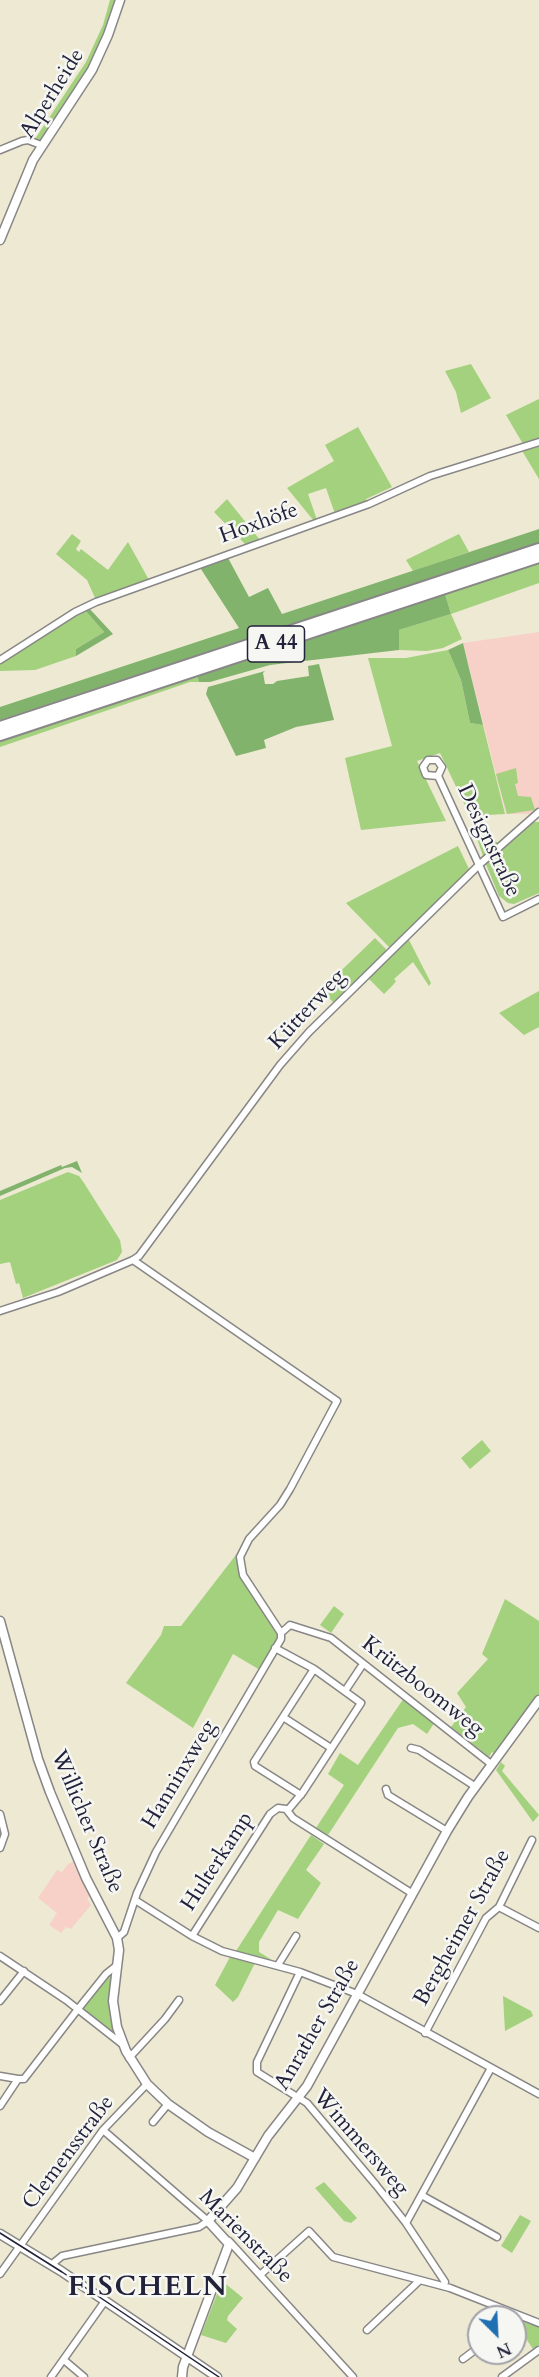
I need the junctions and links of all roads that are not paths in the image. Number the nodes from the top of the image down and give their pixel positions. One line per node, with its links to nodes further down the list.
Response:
1 (120, 0): 2 (main road, Alperheide)
2 (41, 145): 3 (street); 4 (main road, Alperheide)
3 (0, 150)
4 (0, 240)
5 (539, 442): 8 (street, Hoxhöfe)
6 (539, 549): 9 (highway, A 44)
7 (539, 557): 10 (highway, A 44)
8 (0, 660)
9 (0, 727)
10 (0, 735)
11 (438, 776): 13 (street, Designstraße)
12 (539, 812): 13 (street, Kütterweg)
13 (480, 864): 14 (street, Designstraße); 15 (street, Kütterweg)
14 (539, 899)
15 (133, 1260): 16 (street, Kütterweg); 18 (street)
16 (0, 1311)
17 (0, 1621): 42 (main road, Willicher Straße)
18 (281, 1633): 19 (street, Hanninxweg); 27 (street, Krützboomweg)
19 (275, 1648): 21 (street); 37 (street, Hanninxweg)
20 (361, 1667): 22 (street)
21 (314, 1670): 22 (street); 24 (street)
22 (345, 1691): 25 (street)
23 (539, 1700): 27 (main road, Anrather Straße)
24 (283, 1717): 25 (street); 30 (street)
25 (332, 1748): 30 (street)
26 (411, 1748): 28 (street)
27 (491, 1764): 28 (main road, Anrather Straße)
28 (476, 1786): 33 (main road, Anrather Straße)
29 (386, 1789): 33 (street)
30 (301, 1795): 31 (street)
31 (288, 1810): 36 (street); 40 (street, Hulterkamp)
32 (0, 1814): 35 (street)
33 (447, 1832): 36 (main road, Anrather Straße)
34 (532, 1840): 38 (street, Bergheimer Straße)
35 (0, 1848)
36 (413, 1894): 48 (main road, Anrather Straße)
37 (135, 1900): 40 (street); 42 (street, Hanninxweg)
38 (499, 1907): 39 (street); 52 (street, Bergheimer Straße)
39 (539, 1928)
40 (192, 1936): 44 (street)
41 (296, 1936): 44 (street)
42 (117, 1938): 45 (main road, Willicher Straße)
43 (0, 1956): 46 (street)
44 (278, 1965): 47 (street)
45 (116, 1966): 51 (street); 53 (main road, Willicher Straße)
46 (24, 1971): 50 (street); 51 (street)
47 (300, 1972): 48 (street); 60 (street, Wimmersweg)
48 (357, 1994): 52 (street); 60 (main road, Anrather Straße)
49 (179, 2000): 54 (street)
50 (0, 2001)
51 (78, 2009): 53 (street); 57 (street)
52 (425, 2033): 55 (street)
53 (121, 2040): 54 (main road, Willicher Straße)
54 (129, 2058): 58 (main road, Willicher Straße)
55 (491, 2067): 59 (street); 66 (street)
56 (0, 2076): 57 (street)
57 (18, 2079): 62 (street)
58 (147, 2084): 61 (main road, Willicher Straße); 64 (street, Clemensstraße)
59 (539, 2094)
60 (299, 2098): 65 (main road, Anrather Straße); 68 (street, Wimmersweg)
61 (168, 2104): 63 (street); 65 (main road, Willicher Straße)
62 (0, 2106)
63 (153, 2122)
64 (103, 2130): 67 (street, Marienstraße); 72 (street, Clemensstraße)
65 (255, 2158): 67 (main road, Anrather Straße)
66 (423, 2196): 68 (street); 70 (street)
67 (208, 2221): 71 (main road, Marienstraße); 73 (street, Anrather Straße)
68 (406, 2223): 77 (street, Wimmersweg)
69 (0, 2234): 72 (main road)
70 (497, 2237)
71 (229, 2241): 75 (street, Marienstraße); 82 (main road)
72 (21, 2247): 73 (main road); 74 (street, Clemensstraße)
73 (51, 2265): 78 (main road)
74 (0, 2274)
75 (260, 2276): 76 (street); 90 (street, Marienstraße)
76 (419, 2281): 77 (street); 80 (street)
77 (446, 2286): 79 (street)
78 (105, 2301): 82 (main road); 85 (street)
79 (489, 2305)
80 (367, 2330)
81 (539, 2350): 91 (street)
82 (187, 2356): 88 (main road); 89 (main road)
83 (467, 2356): 84 (street)
84 (463, 2359)
85 (64, 2360): 86 (street); 87 (street)
86 (51, 2377)
87 (84, 2377)
88 (182, 2377)
89 (218, 2377)
90 (353, 2377)
91 (502, 2377)

